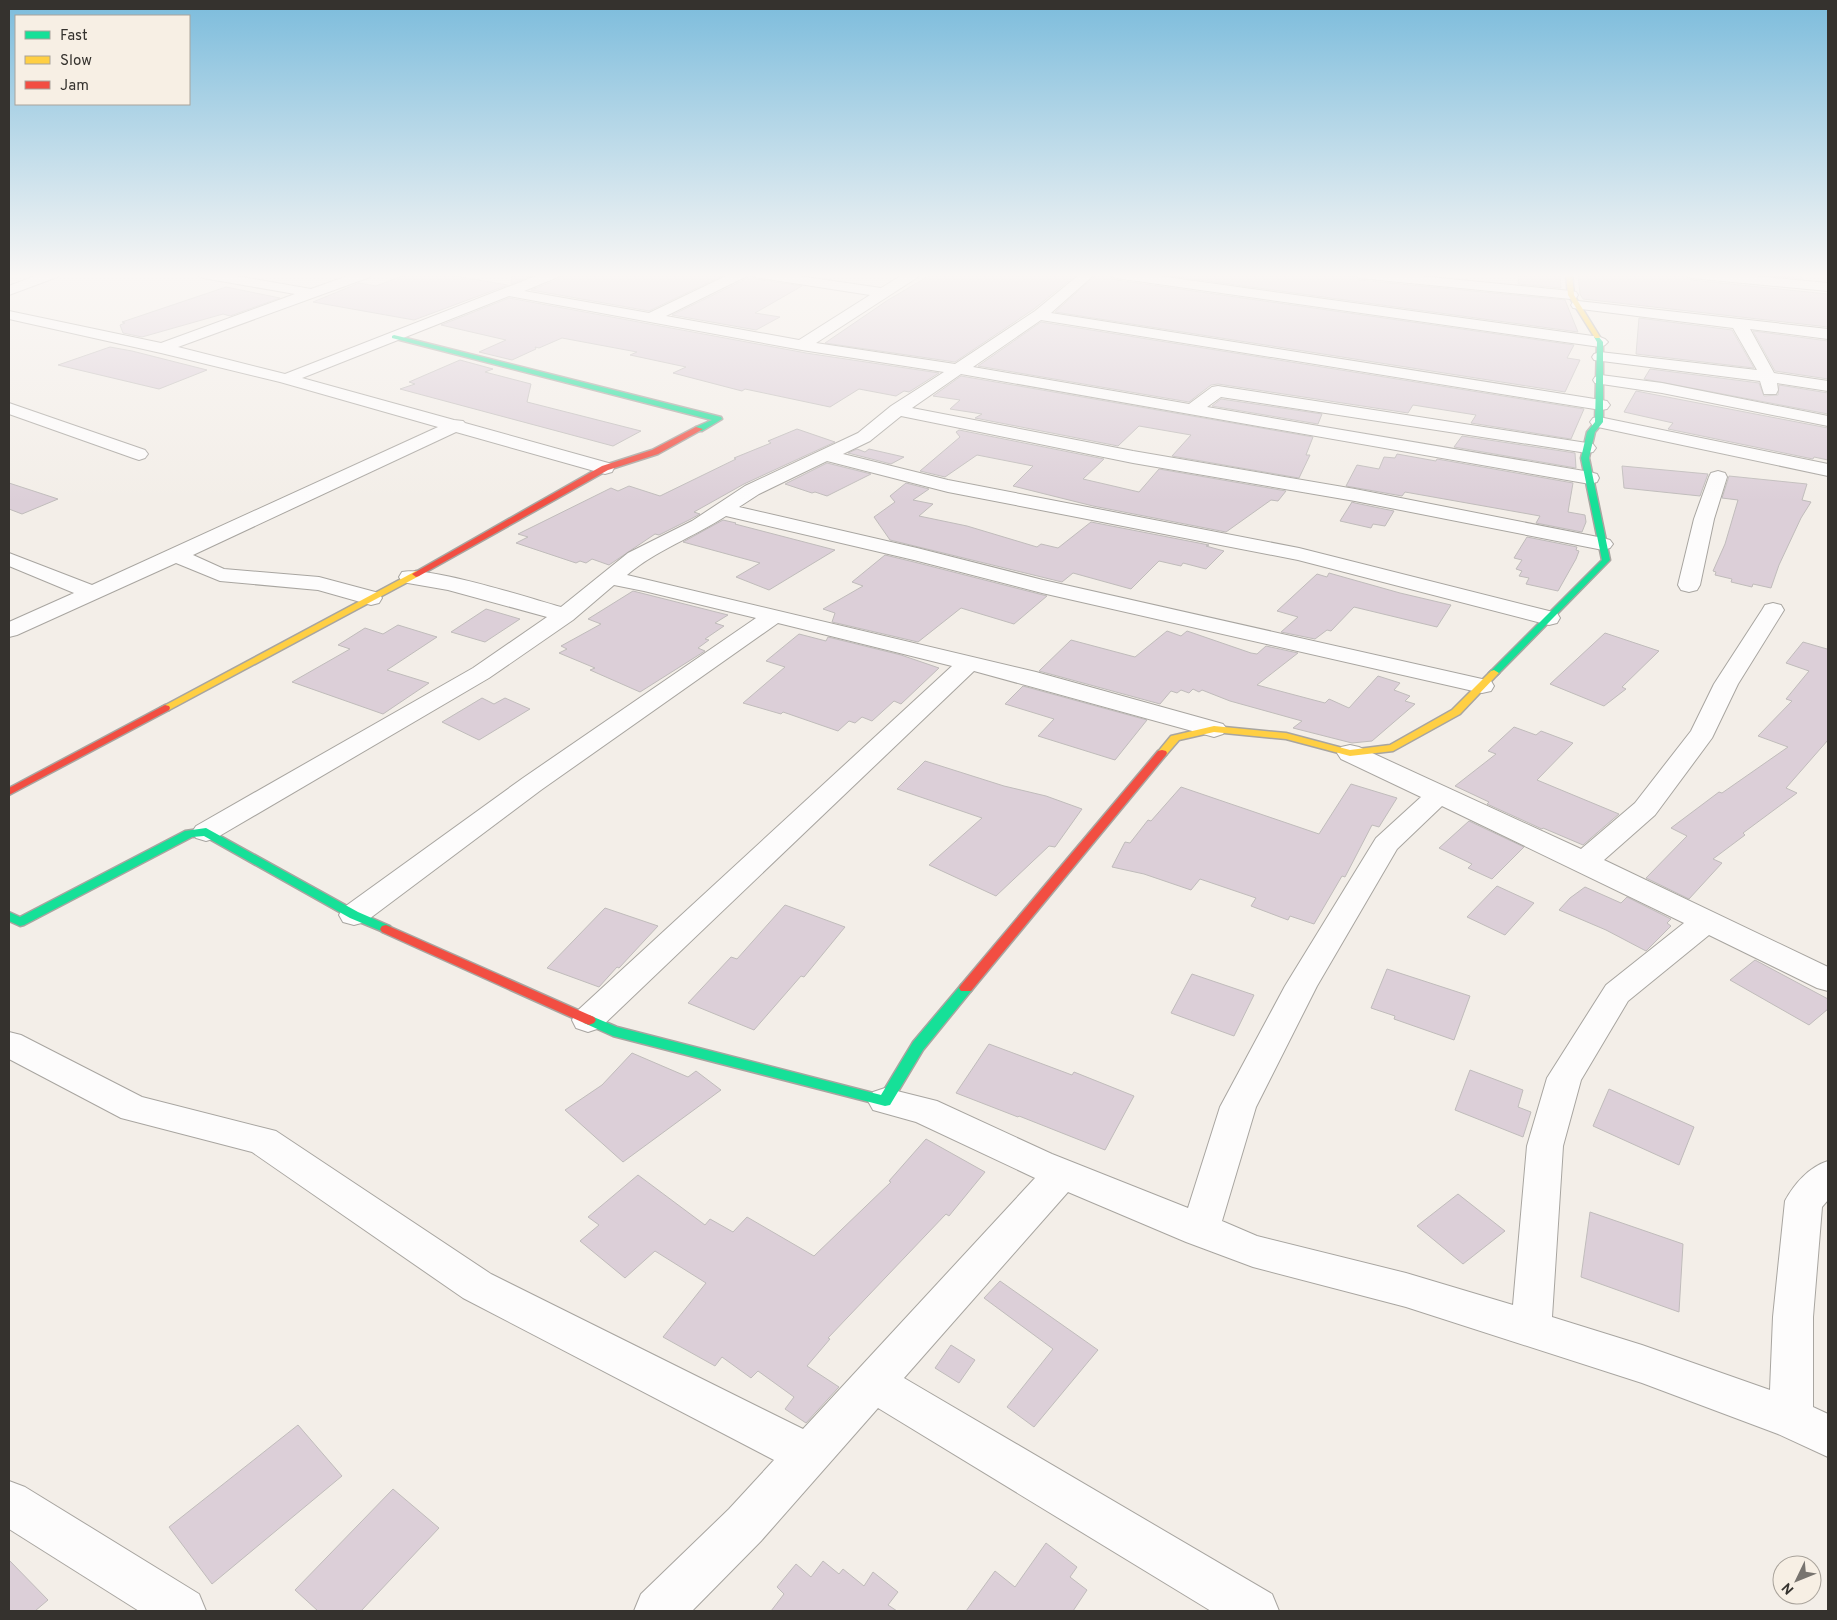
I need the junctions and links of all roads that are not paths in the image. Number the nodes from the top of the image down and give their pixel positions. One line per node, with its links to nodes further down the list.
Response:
1 (1600, 349): 13 (street)
2 (168, 350): 12 (street)
3 (362, 350): 12 (street)
4 (444, 350): 25 (street)
5 (832, 350): 10 (street)
6 (987, 350): 10 (street)
7 (1231, 350): 19 (street)
8 (1604, 350): 11 (street)
9 (1753, 350): 11 (street)
10 (958, 369): 16 (street); 18 (street)
11 (1768, 376): 14 (street); 17 (street)
12 (286, 379): 21 (street)
13 (1601, 380): 17 (street); 19 (street)
14 (1828, 386)
15 (9, 408): 23 (street)
16 (1193, 409): 22 (street); 28 (street)
17 (1773, 409): 20 (street)
18 (897, 410): 24 (street); 30 (street)
19 (1600, 414): 22 (street); 26 (street)
20 (1828, 421)
21 (457, 425): 25 (street); 31 (street)
22 (1587, 448): 28 (street)
23 (139, 454)
24 (828, 456): 29 (street); 41 (street)
25 (605, 468): 33 (street)
26 (1828, 470)
27 (1718, 476): 35 (street)
28 (1590, 478): 30 (street)
29 (722, 509): 34 (street); 44 (street)
30 (1603, 544): 41 (street)
31 (176, 555): 36 (street); 37 (street)
32 (9, 559): 36 (street)
33 (410, 577): 37 (street); 39 (street)
34 (609, 578): 39 (street); 40 (street)
35 (1690, 585)
36 (93, 593): 42 (street)
37 (371, 598): 47 (street)
38 (1773, 610): 50 (street)
39 (565, 615): 49 (street)
40 (774, 616): 43 (street); 51 (street)
41 (1549, 618): 44 (street)
42 (9, 630)
43 (969, 663): 45 (street); 55 (street)
44 (1482, 686): 46 (street)
45 (1214, 729): 46 (street); 57 (street)
46 (1350, 754): 48 (street)
47 (9, 792)
48 (1439, 795): 50 (street); 60 (street)
49 (206, 832): 51 (street); 53 (street)
50 (1584, 862): 52 (street)
51 (354, 915): 55 (street)
52 (1706, 921): 54 (street); 61 (street)
53 (12, 923)
54 (1828, 980)
55 (588, 1020): 57 (street)
56 (9, 1044): 65 (street)
57 (886, 1101): 58 (street)
58 (1062, 1173): 60 (street); 62 (street)
59 (1828, 1176): 63 (street)
60 (1200, 1231): 61 (street)
61 (1531, 1328): 63 (street)
62 (873, 1382): 65 (street); 69 (street)
63 (1791, 1418): 64 (street)
64 (1828, 1436)
65 (808, 1454): 68 (street)
66 (9, 1503): 67 (street)
67 (182, 1611)
68 (658, 1611)
69 (1255, 1611)

